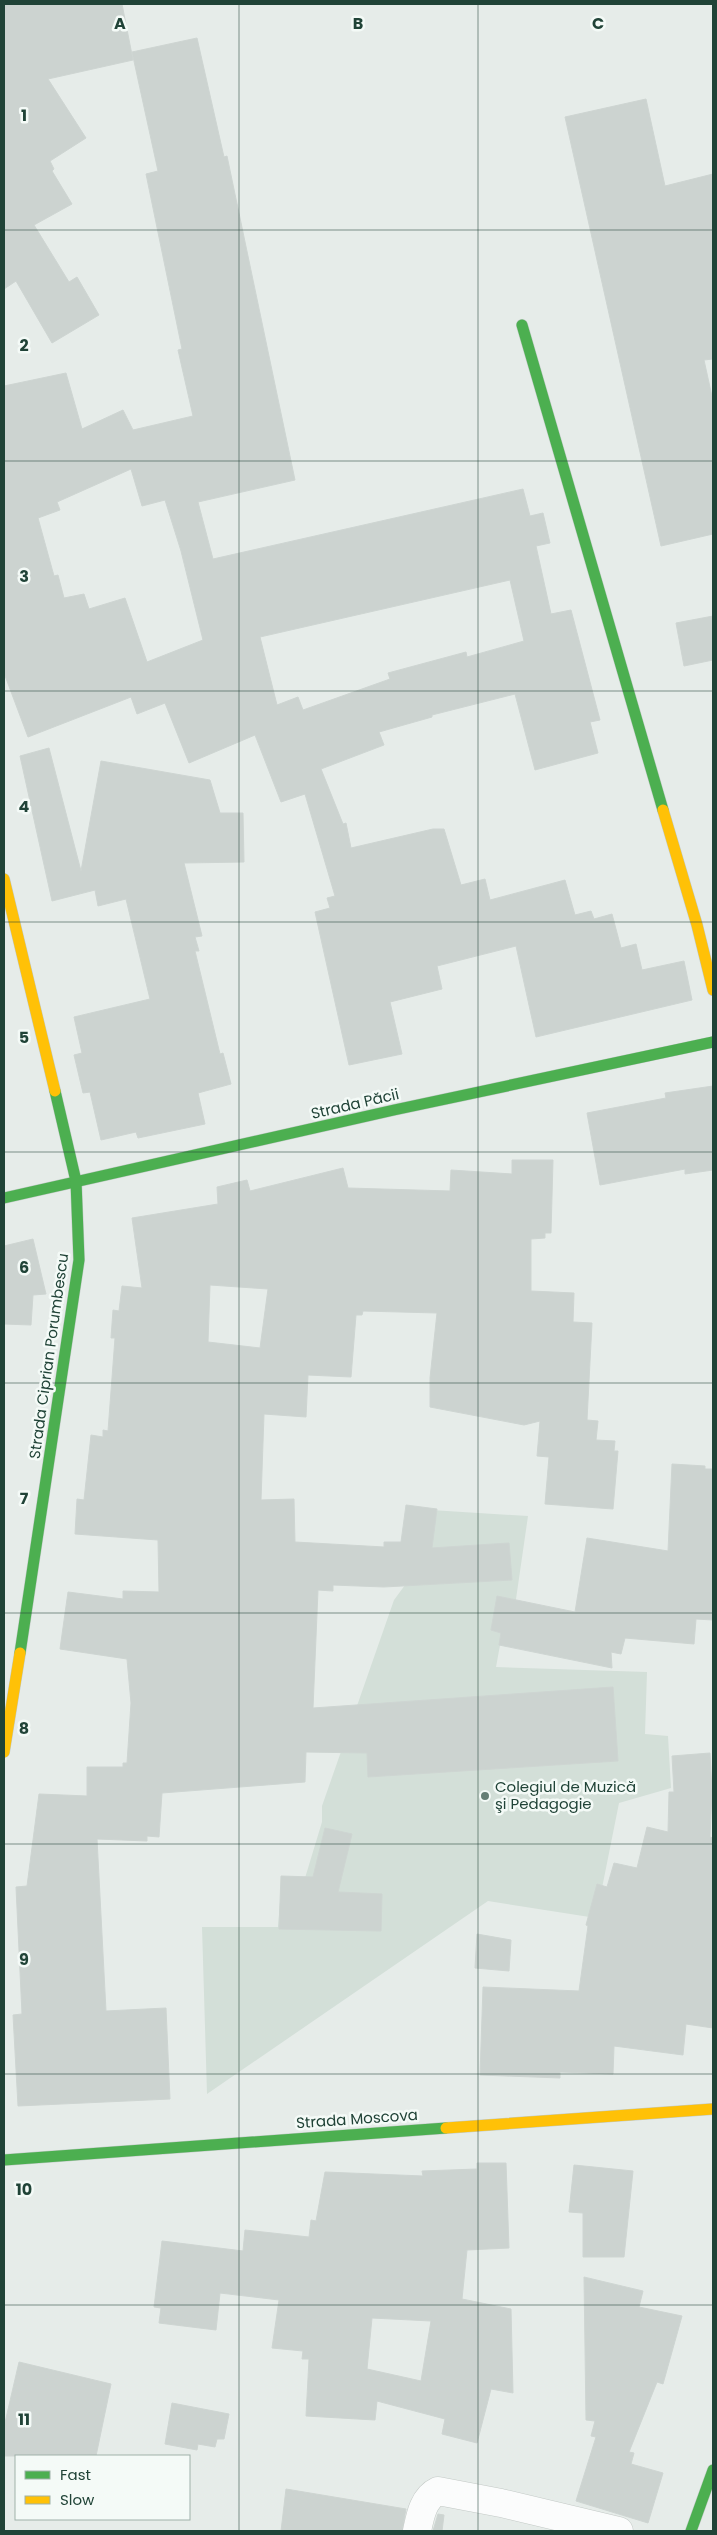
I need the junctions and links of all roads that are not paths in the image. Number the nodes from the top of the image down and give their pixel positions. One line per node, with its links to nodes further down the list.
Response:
1 (522, 325): 3 (street)
2 (4, 879): 5 (street, Strada Ciprian Porumbescu)
3 (713, 990)
4 (713, 1042): 5 (street, Strada Păcii)
5 (76, 1181): 6 (street, Strada Păcii); 7 (street, Strada Ciprian Porumbescu)
6 (4, 1198)
7 (4, 1752)
8 (713, 2109): 9 (street, Strada Moscova)
9 (4, 2160)
10 (713, 2470): 13 (street)
11 (417, 2531): 12 (street)
12 (619, 2531)
13 (691, 2531)

